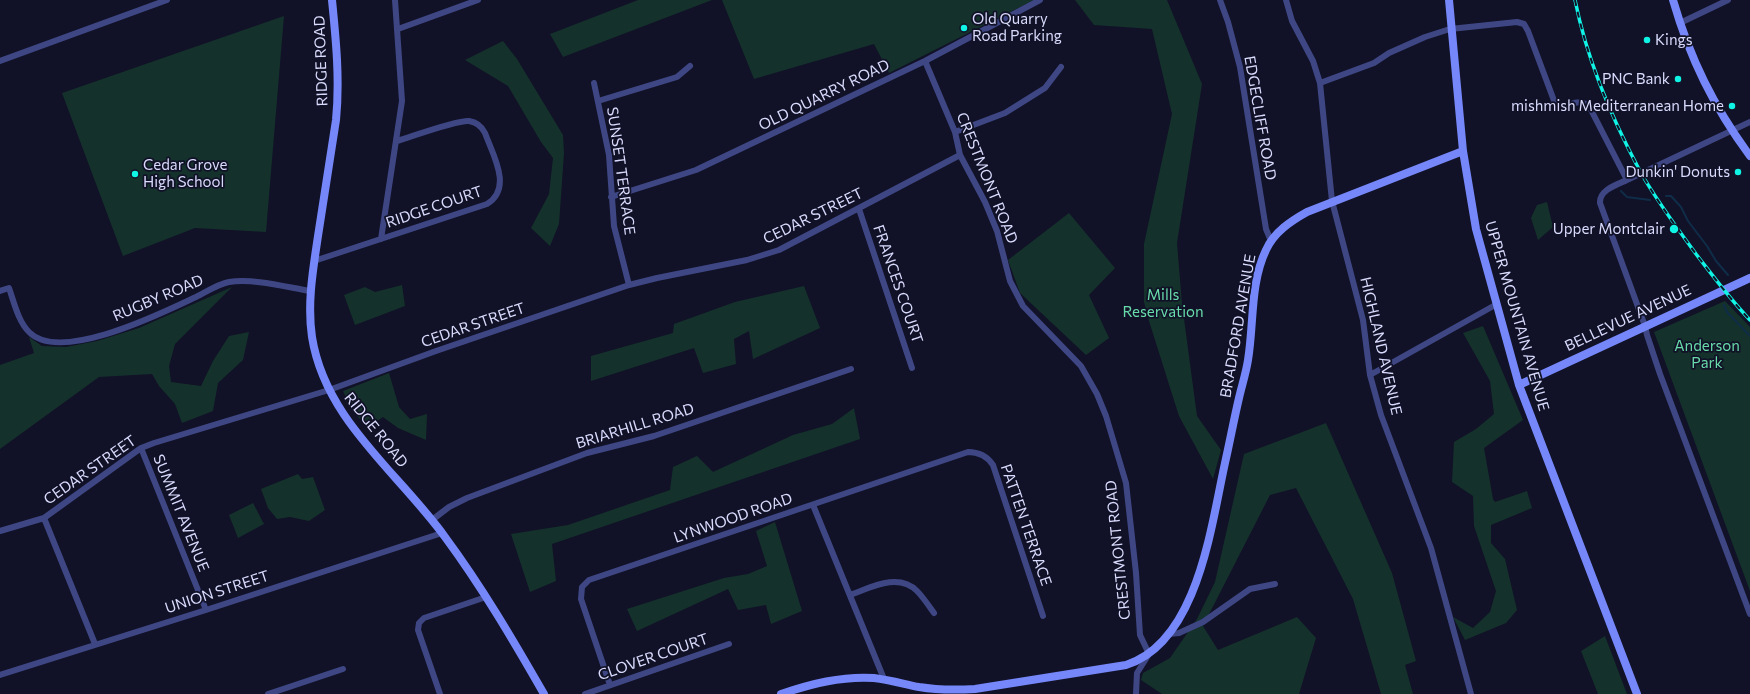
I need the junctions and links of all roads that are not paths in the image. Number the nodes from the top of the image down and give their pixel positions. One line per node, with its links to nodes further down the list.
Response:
1 (167, 0): 14 (street)
2 (332, 0): 34 (street, RIDGE ROAD)
3 (395, 0): 13 (street)
4 (478, 0): 13 (street)
5 (1040, 0): 15 (street, OLD QUARRY ROAD)
6 (1220, 0): 33 (street, EDGECLIFF ROAD)
7 (1286, 0): 18 (street, HIGHLAND AVENUE)
8 (1449, 0): 12 (street, UPPER MOUNTAIN AVENUE)
9 (1673, 0): 11 (street)
10 (1728, 0): 11 (street)
11 (1680, 23): 22 (street)
12 (1450, 28): 18 (street); 25 (street, UPPER MOUNTAIN AVENUE); 28 (street)
13 (398, 29): 24 (street)
14 (0, 61)
15 (925, 61): 23 (street, CRESTMONT ROAD); 29 (street, OLD QUARRY ROAD)
16 (690, 66): 20 (street)
17 (1061, 67): 23 (street)
18 (1320, 83): 30 (street, HIGHLAND AVENUE)
19 (594, 84): 20 (street, SUNSET TERRACE)
20 (598, 100): 29 (street, SUNSET TERRACE)
21 (1750, 122): 22 (street)
22 (1732, 131): 27 (street); 28 (street)
23 (955, 132): 26 (street, CRESTMONT ROAD)
24 (397, 141): 32 (street); 32 (street, RIDGE COURT)
25 (1463, 151): 30 (street, BRADFORD AVENUE); 39 (street, UPPER MOUNTAIN AVENUE)
26 (960, 155): 31 (street, CEDAR STREET); 62 (street, CRESTMONT ROAD)
27 (1750, 156)
28 (1627, 180): 40 (street)
29 (611, 197): 36 (street, SUNSET TERRACE)
30 (1332, 201): 33 (street, BRADFORD AVENUE); 43 (street, HIGHLAND AVENUE)
31 (859, 209): 36 (street, CEDAR STREET); 41 (street, FRANCES COURT)
32 (381, 239): 34 (street, RIDGE COURT)
33 (1271, 241): 59 (street, BRADFORD AVENUE)
34 (314, 261): 38 (street, RIDGE ROAD)
35 (1750, 278): 40 (street, BELLEVUE AVENUE)
36 (629, 285): 45 (street, CEDAR STREET)
37 (0, 291): 38 (street, RUGBY ROAD)
38 (310, 291): 45 (street, RIDGE ROAD)
39 (1497, 304): 43 (street); 44 (street, UPPER MOUNTAIN AVENUE)
40 (1646, 326): 44 (street, BELLEVUE AVENUE); 57 (street)
41 (912, 368)
42 (851, 369): 49 (street, BRIARHILL ROAD)
43 (1370, 375): 74 (street, HIGHLAND AVENUE)
44 (1519, 385): 75 (street, UPPER MOUNTAIN AVENUE)
45 (328, 390): 46 (street, CEDAR STREET); 49 (street, RIDGE ROAD)
46 (141, 448): 48 (street, CEDAR STREET); 55 (street, SUMMIT AVENUE)
47 (813, 504): 53 (street, LYNWOOD ROAD); 58 (street, PATTEN TERRACE); 66 (street, LYNWOOD ROAD)
48 (44, 518): 50 (street, CEDAR STREET); 60 (street)
49 (432, 520): 51 (street, RIDGE ROAD)
50 (0, 531)
51 (442, 533): 54 (street, RIDGE ROAD); 55 (street, UNION STREET)
52 (1275, 584): 59 (street)
53 (850, 595): 56 (street); 65 (street, LYNWOOD ROAD)
54 (486, 597): 69 (street); 70 (street, RIDGE ROAD)
55 (206, 610): 60 (street, UNION STREET)
56 (934, 613)
57 (1750, 614)
58 (1043, 616)
59 (1169, 634): 62 (street, BRADFORD AVENUE)
60 (95, 644): 64 (street, UNION STREET)
61 (729, 644): 66 (street, CLOVER COURT)
62 (1149, 654): 67 (street, BRADFORD AVENUE); 73 (street)
63 (343, 669): 68 (street)
64 (1, 673)
65 (884, 679): 67 (street, BRADFORD AVENUE); 72 (street, BRADFORD AVENUE)
66 (610, 685): 71 (street, CLOVER COURT)
67 (975, 691)
68 (268, 694)
69 (440, 694)
70 (544, 694)
71 (585, 694)
72 (781, 694)
73 (1136, 694)
74 (1471, 694)
75 (1636, 694)

